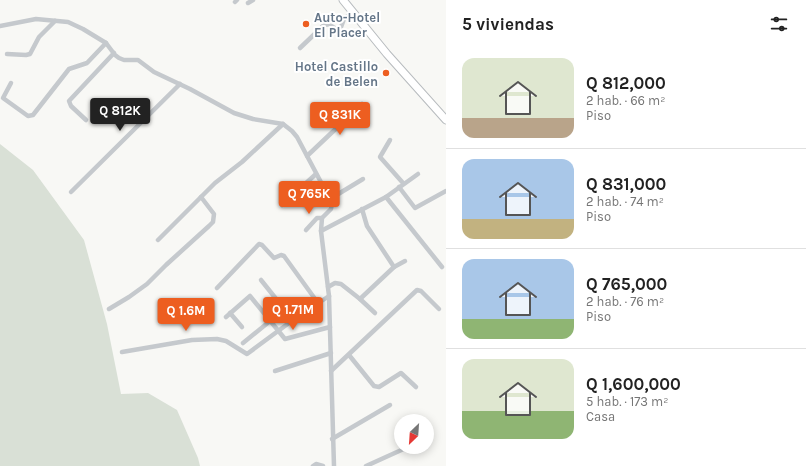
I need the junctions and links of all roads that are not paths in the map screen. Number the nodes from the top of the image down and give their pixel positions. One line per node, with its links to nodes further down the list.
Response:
1 (253, 0): 3 (street)
2 (343, 0): 4 (highway)
3 (248, 3)
4 (353, 12): 8 (street); 15 (highway)
5 (55, 21): 6 (street); 7 (street); 10 (street)
6 (0, 26)
7 (106, 42): 9 (street); 11 (street)
8 (300, 48)
9 (114, 53): 12 (street); 14 (street)
10 (7, 54)
11 (11, 83)
12 (180, 84): 16 (street); 25 (street)
13 (362, 104): 18 (street)
14 (86, 120)
15 (446, 120)
16 (283, 124): 18 (street); 26 (street)
17 (390, 140): 22 (street)
18 (307, 156): 19 (street)
19 (316, 174): 28 (street); 29 (street)
20 (418, 174): 22 (street)
21 (363, 179): 28 (street)
22 (403, 184): 23 (street)
23 (399, 187): 24 (street); 27 (street)
24 (446, 191)
25 (71, 192)
26 (201, 197): 34 (street); 44 (street)
27 (386, 197): 30 (street); 37 (street)
28 (330, 200): 31 (street)
29 (282, 205)
30 (362, 209): 33 (street); 36 (street)
31 (322, 218): 32 (street); 33 (street)
32 (306, 230)
33 (321, 232): 40 (street)
34 (158, 240)
35 (404, 261): 36 (street)
36 (394, 267): 42 (street)
37 (442, 267)
38 (261, 280): 49 (street)
39 (217, 288): 43 (street)
40 (328, 288): 41 (street); 42 (street)
41 (329, 296): 43 (street); 52 (street)
42 (360, 299): 47 (street)
43 (318, 303): 49 (street)
44 (108, 309)
45 (439, 310): 57 (street)
46 (230, 313): 48 (street); 50 (street); 51 (street)
47 (376, 313)
48 (226, 317)
49 (293, 320): 53 (street)
50 (270, 321): 53 (street); 54 (street)
51 (242, 327)
52 (330, 327): 53 (street); 56 (street)
53 (278, 331): 55 (street)
54 (243, 343)
55 (122, 352)
56 (331, 353): 58 (street); 59 (street)
57 (349, 355): 59 (street); 60 (street)
58 (275, 371)
59 (331, 371): 62 (street)
60 (416, 387)
61 (390, 405): 62 (street)
62 (332, 439): 66 (street)
63 (394, 453): 67 (street)
64 (313, 466): 65 (street)
65 (323, 466)
66 (334, 466)
67 (366, 466)

